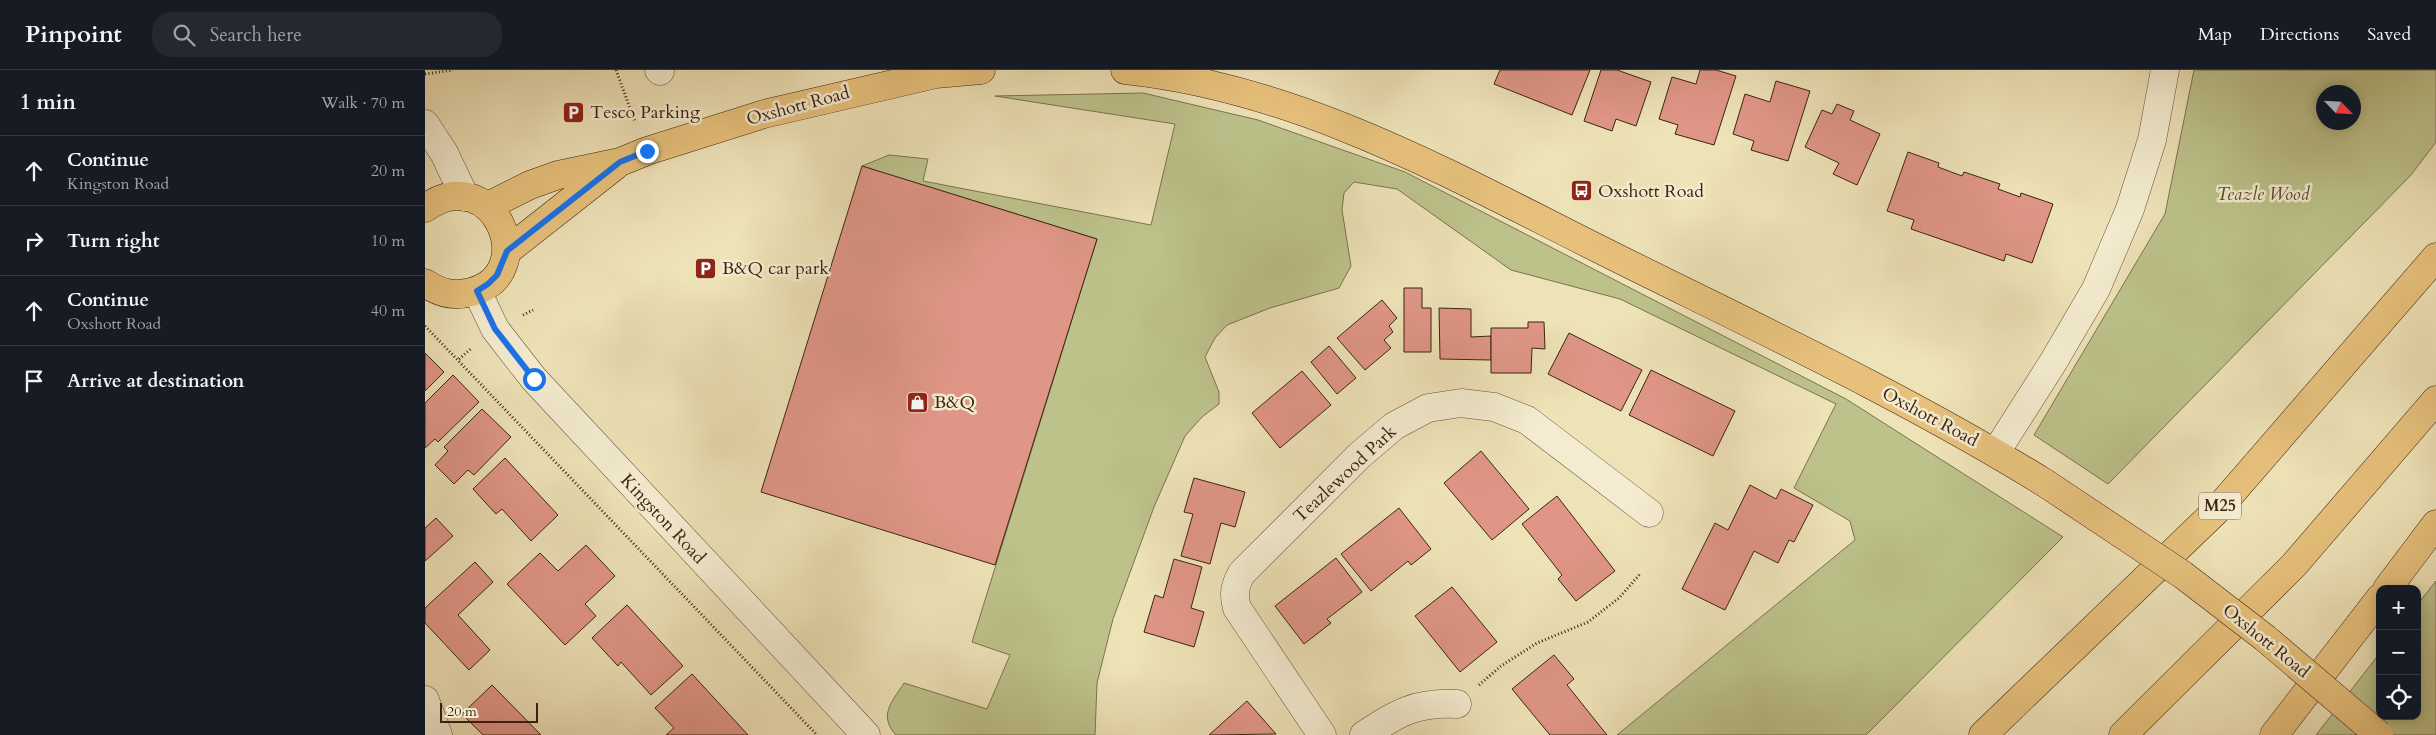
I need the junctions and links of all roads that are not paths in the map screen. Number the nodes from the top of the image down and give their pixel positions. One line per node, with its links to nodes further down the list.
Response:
1 (981, 70): 5 (main road, Oxshott Road)
2 (1125, 70): 13 (main road, Oxshott Road)
3 (2165, 70): 13 (street)
4 (425, 124): 6 (street)
5 (620, 162): 6 (main road, Oxshott Road); 8 (main road, Oxshott Road)
6 (476, 201): 7 (main road, Oxshott Road); 8 (main road)
7 (425, 208)
8 (507, 251): 11 (main road)
9 (2436, 257): 22 (main road, M25)
10 (425, 283): 11 (main road)
11 (477, 291): 19 (street, Kingston Road)
12 (2436, 400): 23 (main road)
13 (1995, 452): 25 (main road, Oxshott Road, bridge)
14 (1649, 513): 20 (street, Teazlewood Park)
15 (2436, 524): 16 (main road)
16 (2390, 585)
17 (2376, 603): 24 (main road)
18 (1457, 704): 21 (street)
19 (866, 735)
20 (1322, 735)
21 (1364, 735)
22 (1983, 735)
23 (2123, 735)
24 (2274, 735)
25 (2379, 735)

